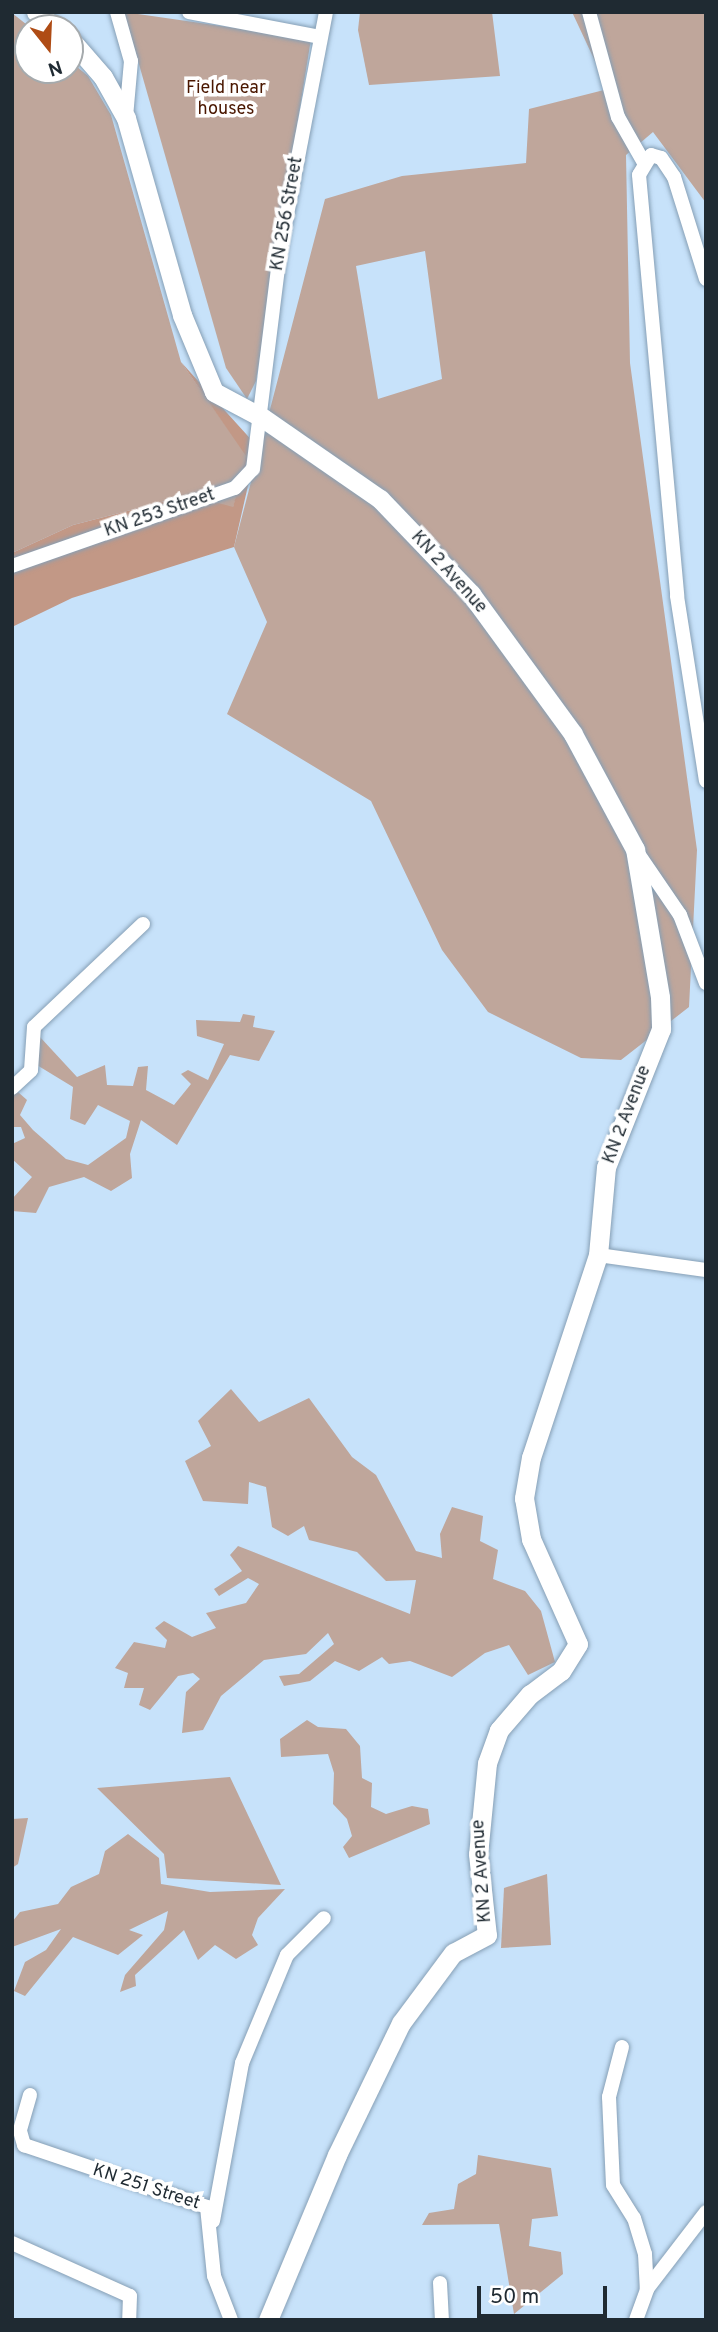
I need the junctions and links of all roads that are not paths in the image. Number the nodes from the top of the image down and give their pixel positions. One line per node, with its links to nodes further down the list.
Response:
1 (117, 12): 7 (street)
2 (189, 12): 5 (street)
3 (326, 12): 5 (street, KN 256 Street)
4 (589, 12): 8 (street)
5 (320, 37): 10 (street, KN 256 Street)
6 (84, 55): 7 (main road, KN 2 Avenue)
7 (126, 118): 10 (main road, KN 2 Avenue)
8 (643, 161): 9 (street); 12 (street)
9 (706, 279)
10 (263, 418): 11 (street, KN 253 Street); 13 (main road, KN 2 Avenue)
11 (12, 566)
12 (706, 781)
13 (635, 849): 15 (street); 17 (main road, KN 2 Avenue)
14 (143, 924): 16 (street)
15 (706, 983)
16 (12, 1088)
17 (598, 1255): 18 (street); 29 (main road, KN 2 Avenue)
18 (706, 1270)
19 (324, 1918): 23 (street)
20 (622, 2047): 26 (street)
21 (30, 2095): 23 (street, KN 251 Street)
22 (706, 2212): 26 (street)
23 (212, 2233): 28 (street, KN 251 Street)
24 (12, 2243): 27 (street)
25 (440, 2283): 30 (street)
26 (647, 2289): 31 (street)
27 (129, 2320)
28 (232, 2320)
29 (268, 2320)
30 (442, 2320)
31 (636, 2320)

